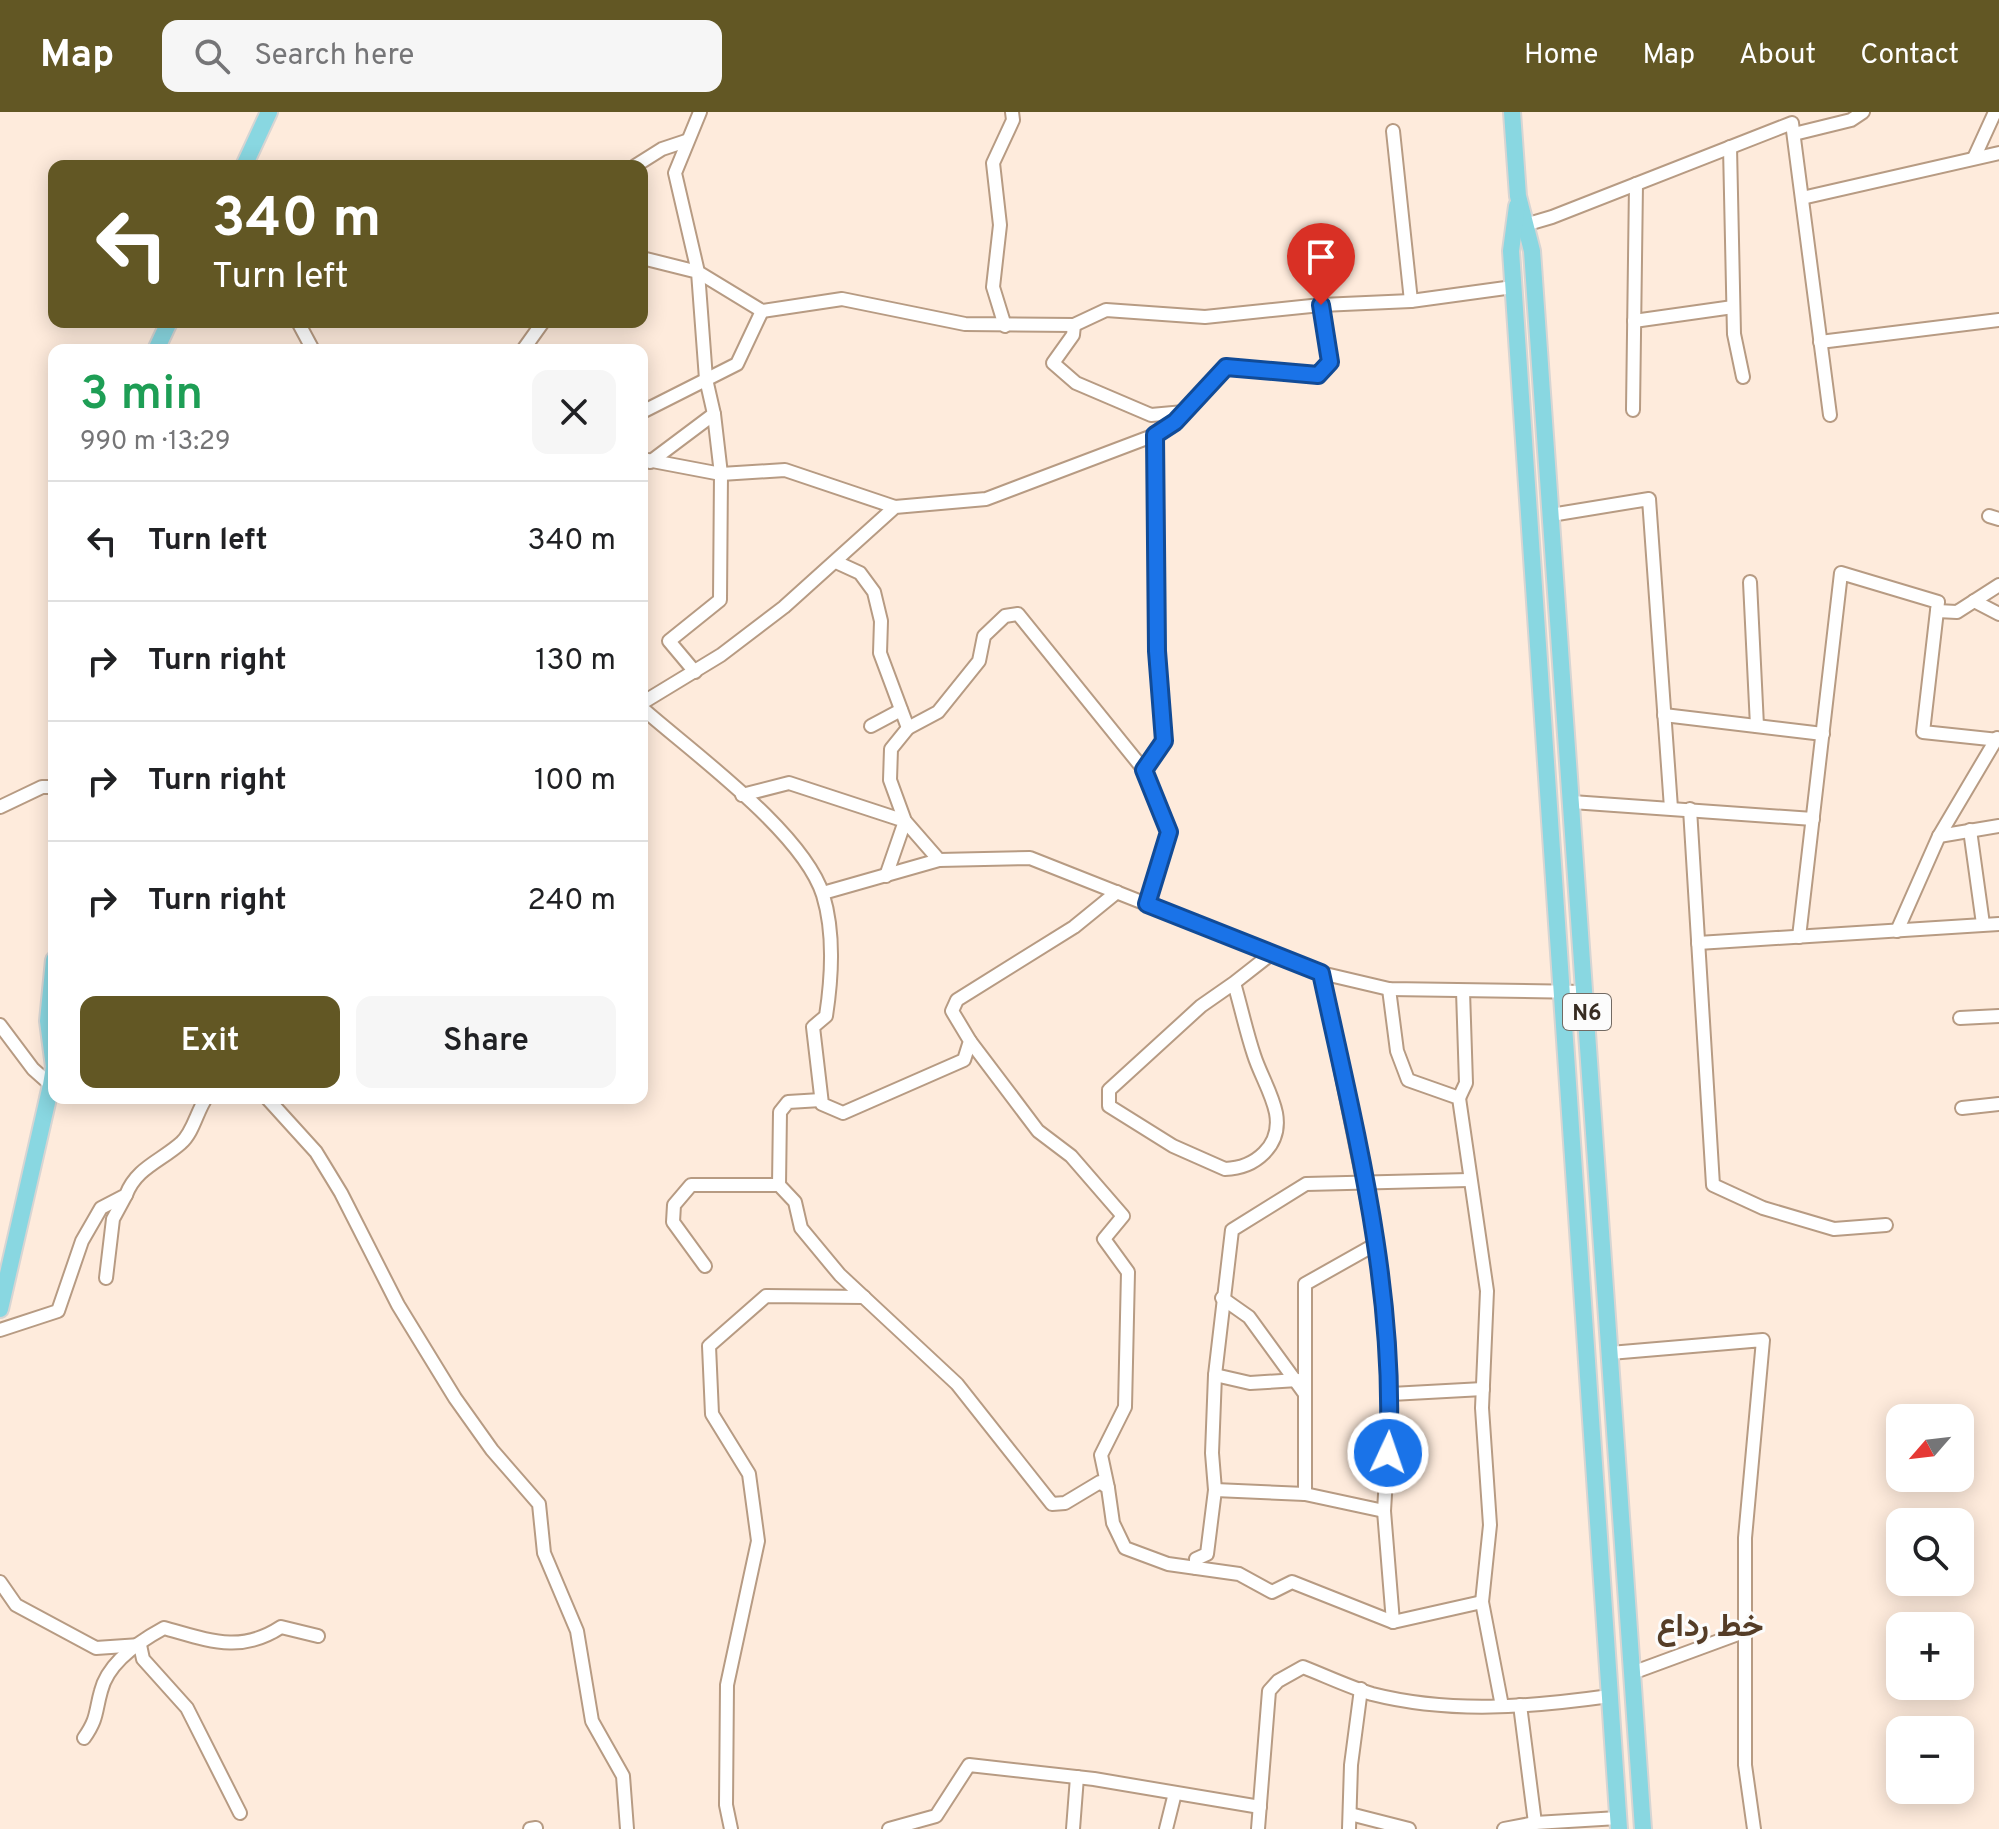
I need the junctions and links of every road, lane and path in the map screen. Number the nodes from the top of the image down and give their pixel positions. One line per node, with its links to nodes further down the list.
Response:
1 (269, 112): 13 (main road)
2 (700, 112): 9 (street)
3 (1012, 112): 28 (street)
4 (1512, 112): 17 (main road, N6)
5 (1863, 112): 7 (street)
6 (1995, 112): 12 (street)
7 (1792, 123): 10 (street); 16 (street)
8 (1393, 131): 21 (street)
9 (686, 141): 14 (street); 19 (street)
10 (1730, 147): 15 (street); 23 (street)
11 (1999, 153): 12 (street)
12 (1974, 158): 16 (street)
13 (247, 160)
14 (645, 160)
15 (1636, 184): 17 (street); 26 (street)
16 (1802, 198): 29 (street)
17 (1520, 227): 20 (main road, N6); 42 (main road, N6)
18 (648, 260): 19 (street)
19 (698, 272): 24 (street); 31 (street)
20 (1513, 287): 21 (street); 73 (main road, N6)
21 (1411, 301): 22 (street)
22 (1321, 305): 27 (street); 34 (street)
23 (1733, 307): 26 (street); 30 (street)
24 (762, 311): 28 (street); 31 (street)
25 (1999, 320): 29 (street)
26 (1634, 321): 33 (street)
27 (1074, 325): 28 (street); 34 (street)
28 (1005, 326)
29 (1820, 342): 36 (street)
30 (1743, 377)
31 (706, 379): 32 (street); 35 (street)
32 (648, 409)
33 (1633, 410)
34 (1184, 412): 37 (street)
35 (714, 414): 38 (street); 40 (street)
36 (1830, 415)
37 (1155, 435): 41 (street); 59 (street)
38 (648, 459)
39 (648, 460): 40 (street)
40 (721, 474): 41 (street); 49 (street)
41 (895, 507): 43 (street)
42 (1551, 515): 53 (street); 62 (main road, N6)
43 (836, 562): 49 (street); 51 (street)
44 (1750, 582): 55 (street)
45 (1999, 585): 46 (street)
46 (1974, 601): 47 (street); 48 (street)
47 (1937, 611): 57 (street); 58 (street)
48 (1999, 614)
49 (695, 672): 50 (street)
50 (648, 702)
51 (901, 710): 54 (street); 56 (street)
52 (648, 711): 61 (street)
53 (1664, 715): 55 (street); 64 (street)
54 (871, 726)
55 (1757, 726): 57 (street)
56 (908, 728): 59 (street); 67 (street)
57 (1823, 734): 66 (street)
58 (1998, 739): 70 (street)
59 (1144, 770): 77 (street)
60 (48, 787): 63 (street)
61 (742, 795): 67 (street); 76 (street)
62 (1572, 802): 64 (street); 72 (main road, N6)
63 (0, 807)
64 (1671, 808): 65 (street)
65 (1690, 809): 66 (street); 82 (street)
66 (1813, 819): 81 (street)
67 (905, 821): 71 (street); 74 (street)
68 (1999, 826): 69 (street)
69 (1970, 830): 70 (street); 78 (street)
70 (1939, 836): 80 (street)
71 (939, 860): 74 (street); 75 (street)
72 (1577, 873): 73 (main road); 89 (main road, N6)
73 (1553, 874): 88 (main road, N6)
74 (886, 876): 76 (street)
75 (1117, 892): 77 (street); 93 (street)
76 (823, 893): 97 (street)
77 (1147, 904): 83 (street)
78 (1983, 924): 79 (street); 80 (street)
79 (1999, 924)
80 (1897, 931): 81 (street)
81 (1799, 937): 82 (street)
82 (1698, 943): 106 (street)
83 (1271, 954): 84 (street); 85 (street)
84 (1321, 973): 86 (street); 103 (street)
85 (1234, 983): 85 (street)
86 (1389, 989): 87 (street); 96 (street)
87 (1463, 991): 88 (street); 96 (street)
88 (1561, 992): 89 (street); 113 (main road, N6)
89 (1585, 992): 114 (main road, N6)
90 (1999, 1016): 91 (street)
91 (1960, 1018)
92 (0, 1025): 94 (street)
93 (970, 1041): 97 (street); 123 (street)
94 (48, 1082)
95 (48, 1098): 112 (main road)
96 (1459, 1098): 102 (street)
97 (821, 1100): 104 (street)
98 (203, 1104): 105 (street)
99 (272, 1104): 148 (street)
100 (1999, 1104): 101 (street)
101 (1962, 1108)
102 (1469, 1180): 103 (street); 119 (street)
103 (1366, 1184): 107 (street); 111 (street)
104 (779, 1185): 108 (street); 110 (street)
105 (126, 1195): 109 (street); 115 (street)
106 (1886, 1225)
107 (1376, 1244): 118 (street); 120 (street)
108 (705, 1266)
109 (106, 1278)
110 (864, 1297): 123 (street); 149 (street)
111 (1222, 1298): 117 (street); 118 (street)
112 (0, 1309)
113 (1583, 1317): 114 (main road); 121 (main road, N6)
114 (1608, 1319): 116 (main road, N6)
115 (0, 1330)
116 (1610, 1353): 122 (main road, N6); 131 (street)
117 (1215, 1375): 118 (street); 124 (street)
118 (1300, 1379): 125 (street)
119 (1483, 1389): 120 (street); 129 (street)
120 (1391, 1394): 126 (street)
121 (1593, 1448): 122 (main road); 136 (main road, N6)
122 (1617, 1452): 134 (main road, N6)
123 (1108, 1488): 127 (street)
124 (1215, 1490): 125 (street); 127 (street)
125 (1305, 1494): 126 (street)
126 (1384, 1511): 130 (street)
127 (1196, 1568): 130 (street)
128 (0, 1582): 133 (street)
129 (1482, 1602): 130 (street); 138 (street)
130 (1393, 1622)
131 (1746, 1631): 134 (street); 157 (street)
132 (318, 1636): 133 (street)
133 (132, 1645): 139 (street); 143 (street)
134 (1632, 1673): 156 (main road, N6)
135 (1361, 1689): 138 (street); 142 (street); 144 (street)
136 (1610, 1696): 137 (street); 146 (main road, N6)
137 (1520, 1705): 138 (street); 145 (street)
138 (1502, 1706)
139 (84, 1738)
140 (1077, 1777): 141 (street); 150 (street); 151 (street)
141 (1175, 1793): 142 (street); 152 (street)
142 (1260, 1807): 153 (street)
143 (240, 1813)
144 (1350, 1814): 154 (street); 155 (street)
145 (1535, 1823): 146 (street); 147 (street)
146 (1619, 1823)
147 (1514, 1828)
148 (627, 1829)
149 (731, 1829)
150 (889, 1829)
151 (1073, 1829)
152 (1166, 1829)
153 (1258, 1829)
154 (1349, 1829)
155 (1409, 1829)
156 (1643, 1829)
157 (1754, 1829)

